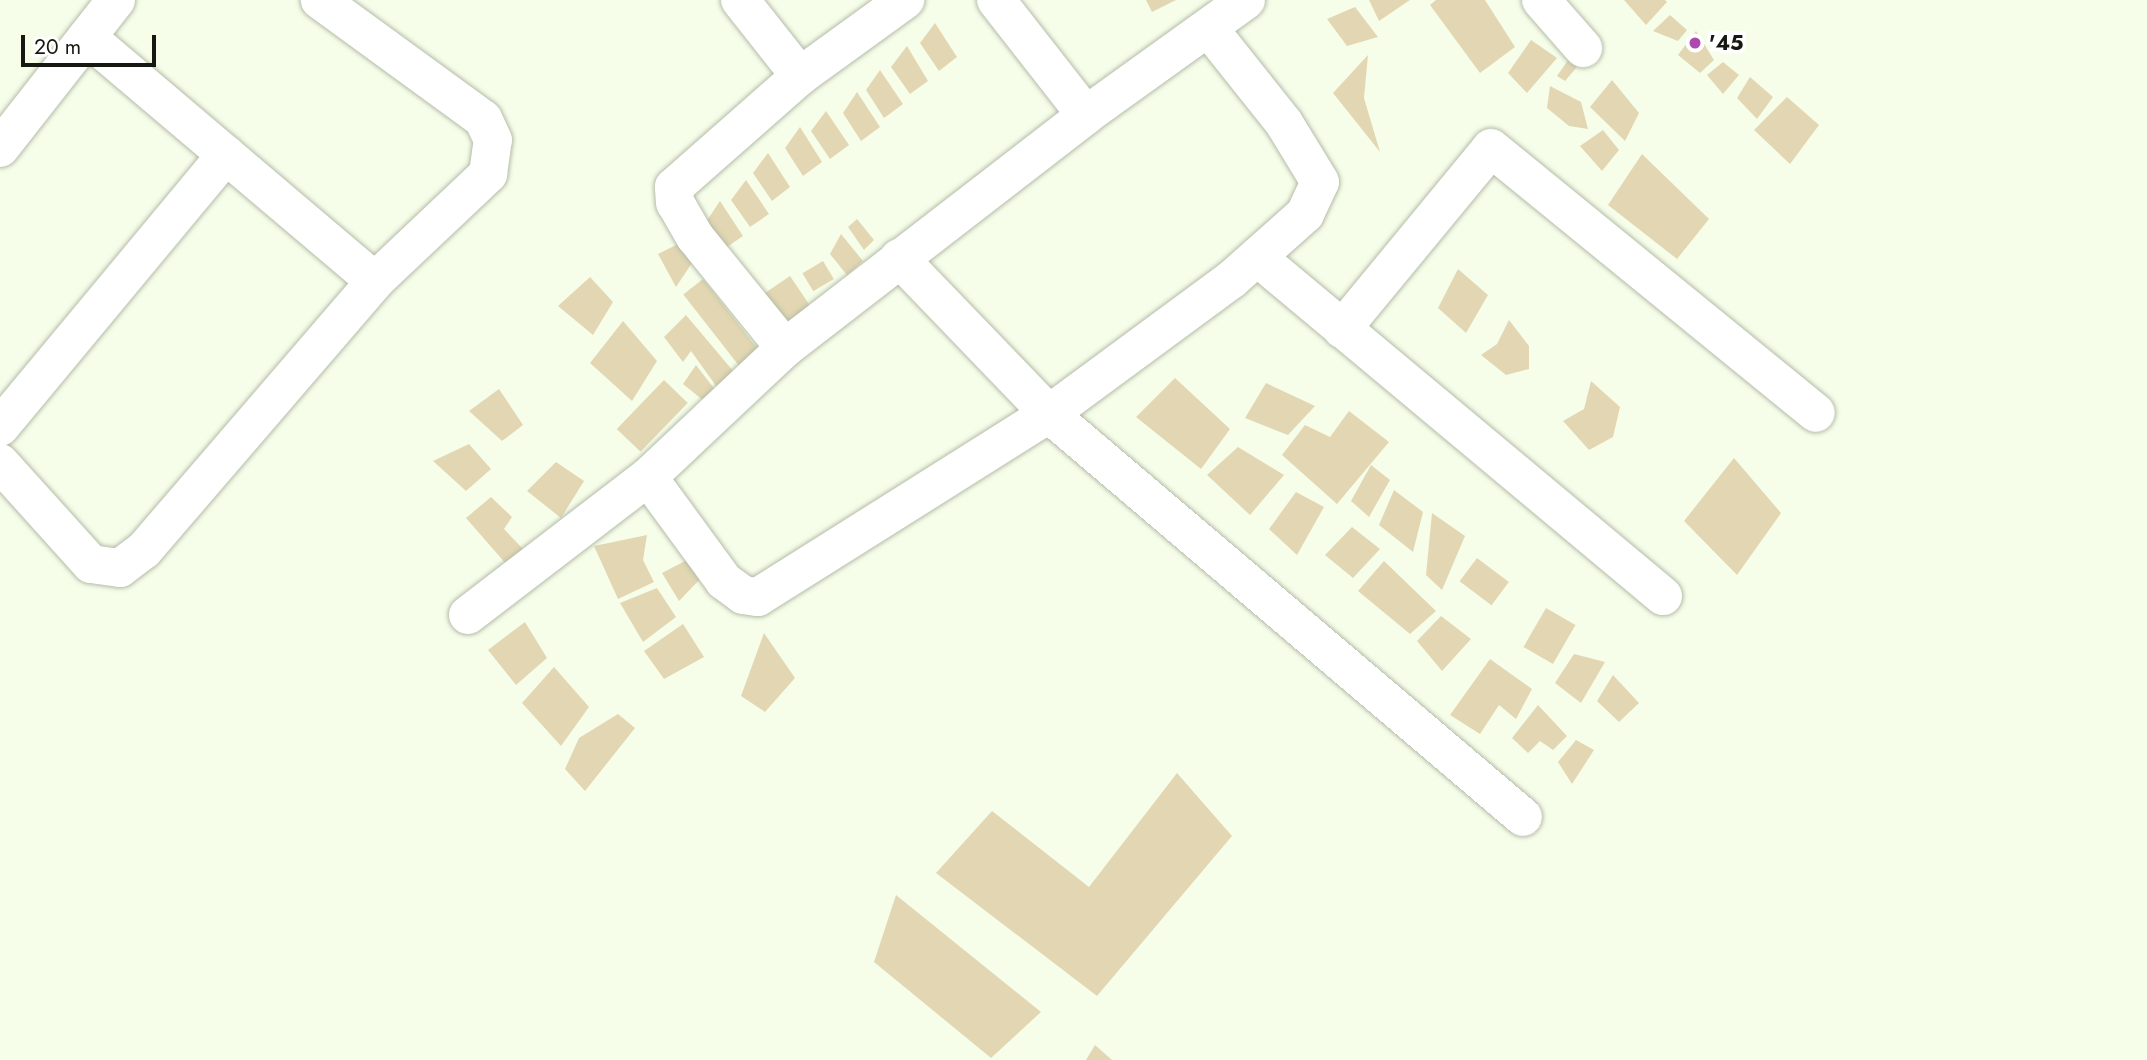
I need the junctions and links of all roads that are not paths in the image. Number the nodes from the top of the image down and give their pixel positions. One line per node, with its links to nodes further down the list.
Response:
1 (116, 0): 9 (street)
2 (320, 0): 17 (street)
3 (740, 0): 11 (street)
4 (905, 0): 11 (street)
5 (996, 0): 12 (street)
6 (1246, 0): 8 (street)
7 (1541, 0): 10 (street)
8 (1210, 30): 12 (street); 15 (street)
9 (87, 37): 13 (street); 14 (street)
10 (1583, 48)
11 (800, 76): 19 (street)
12 (1086, 115): 16 (street)
13 (0, 148)
14 (226, 155): 17 (street); 22 (street)
15 (1257, 257): 18 (street); 21 (street)
16 (900, 258): 19 (street); 21 (street)
17 (375, 281): 23 (street)
18 (1342, 329): 20 (street); 25 (street)
19 (785, 348): 24 (street)
20 (1816, 413)
21 (1049, 414): 24 (street); 27 (street)
22 (0, 428)
23 (0, 463)
24 (648, 477): 26 (street)
25 (1663, 596)
26 (468, 615)
27 (1523, 817)

